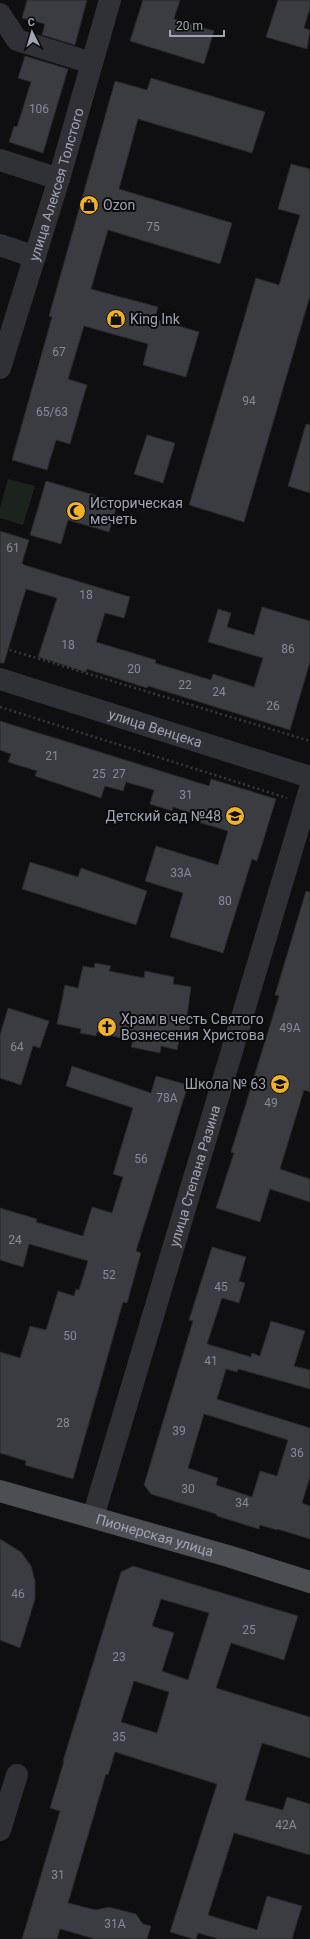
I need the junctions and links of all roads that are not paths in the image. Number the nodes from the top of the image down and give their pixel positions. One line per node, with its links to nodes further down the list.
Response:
1 (110, 0): 3 (street, улица Алексея Толстого)
2 (0, 14): 3 (street)
3 (92, 62): 5 (street, улица Алексея Толстого)
4 (0, 160): 5 (street)
5 (59, 179): 7 (street, улица Алексея Толстого)
6 (0, 245): 7 (street)
7 (35, 257): 8 (street, улица Алексея Толстого)
8 (0, 368)
9 (0, 679): 10 (street, улица Венцека)
10 (310, 777)
11 (308, 797): 13 (street, улица Степана Разина)
12 (0, 1490): 13 (main road, Пионерская улица)
13 (93, 1517): 14 (main road, Пионерская улица)
14 (310, 1582)
15 (17, 1775): 16 (street)
16 (0, 1830)

